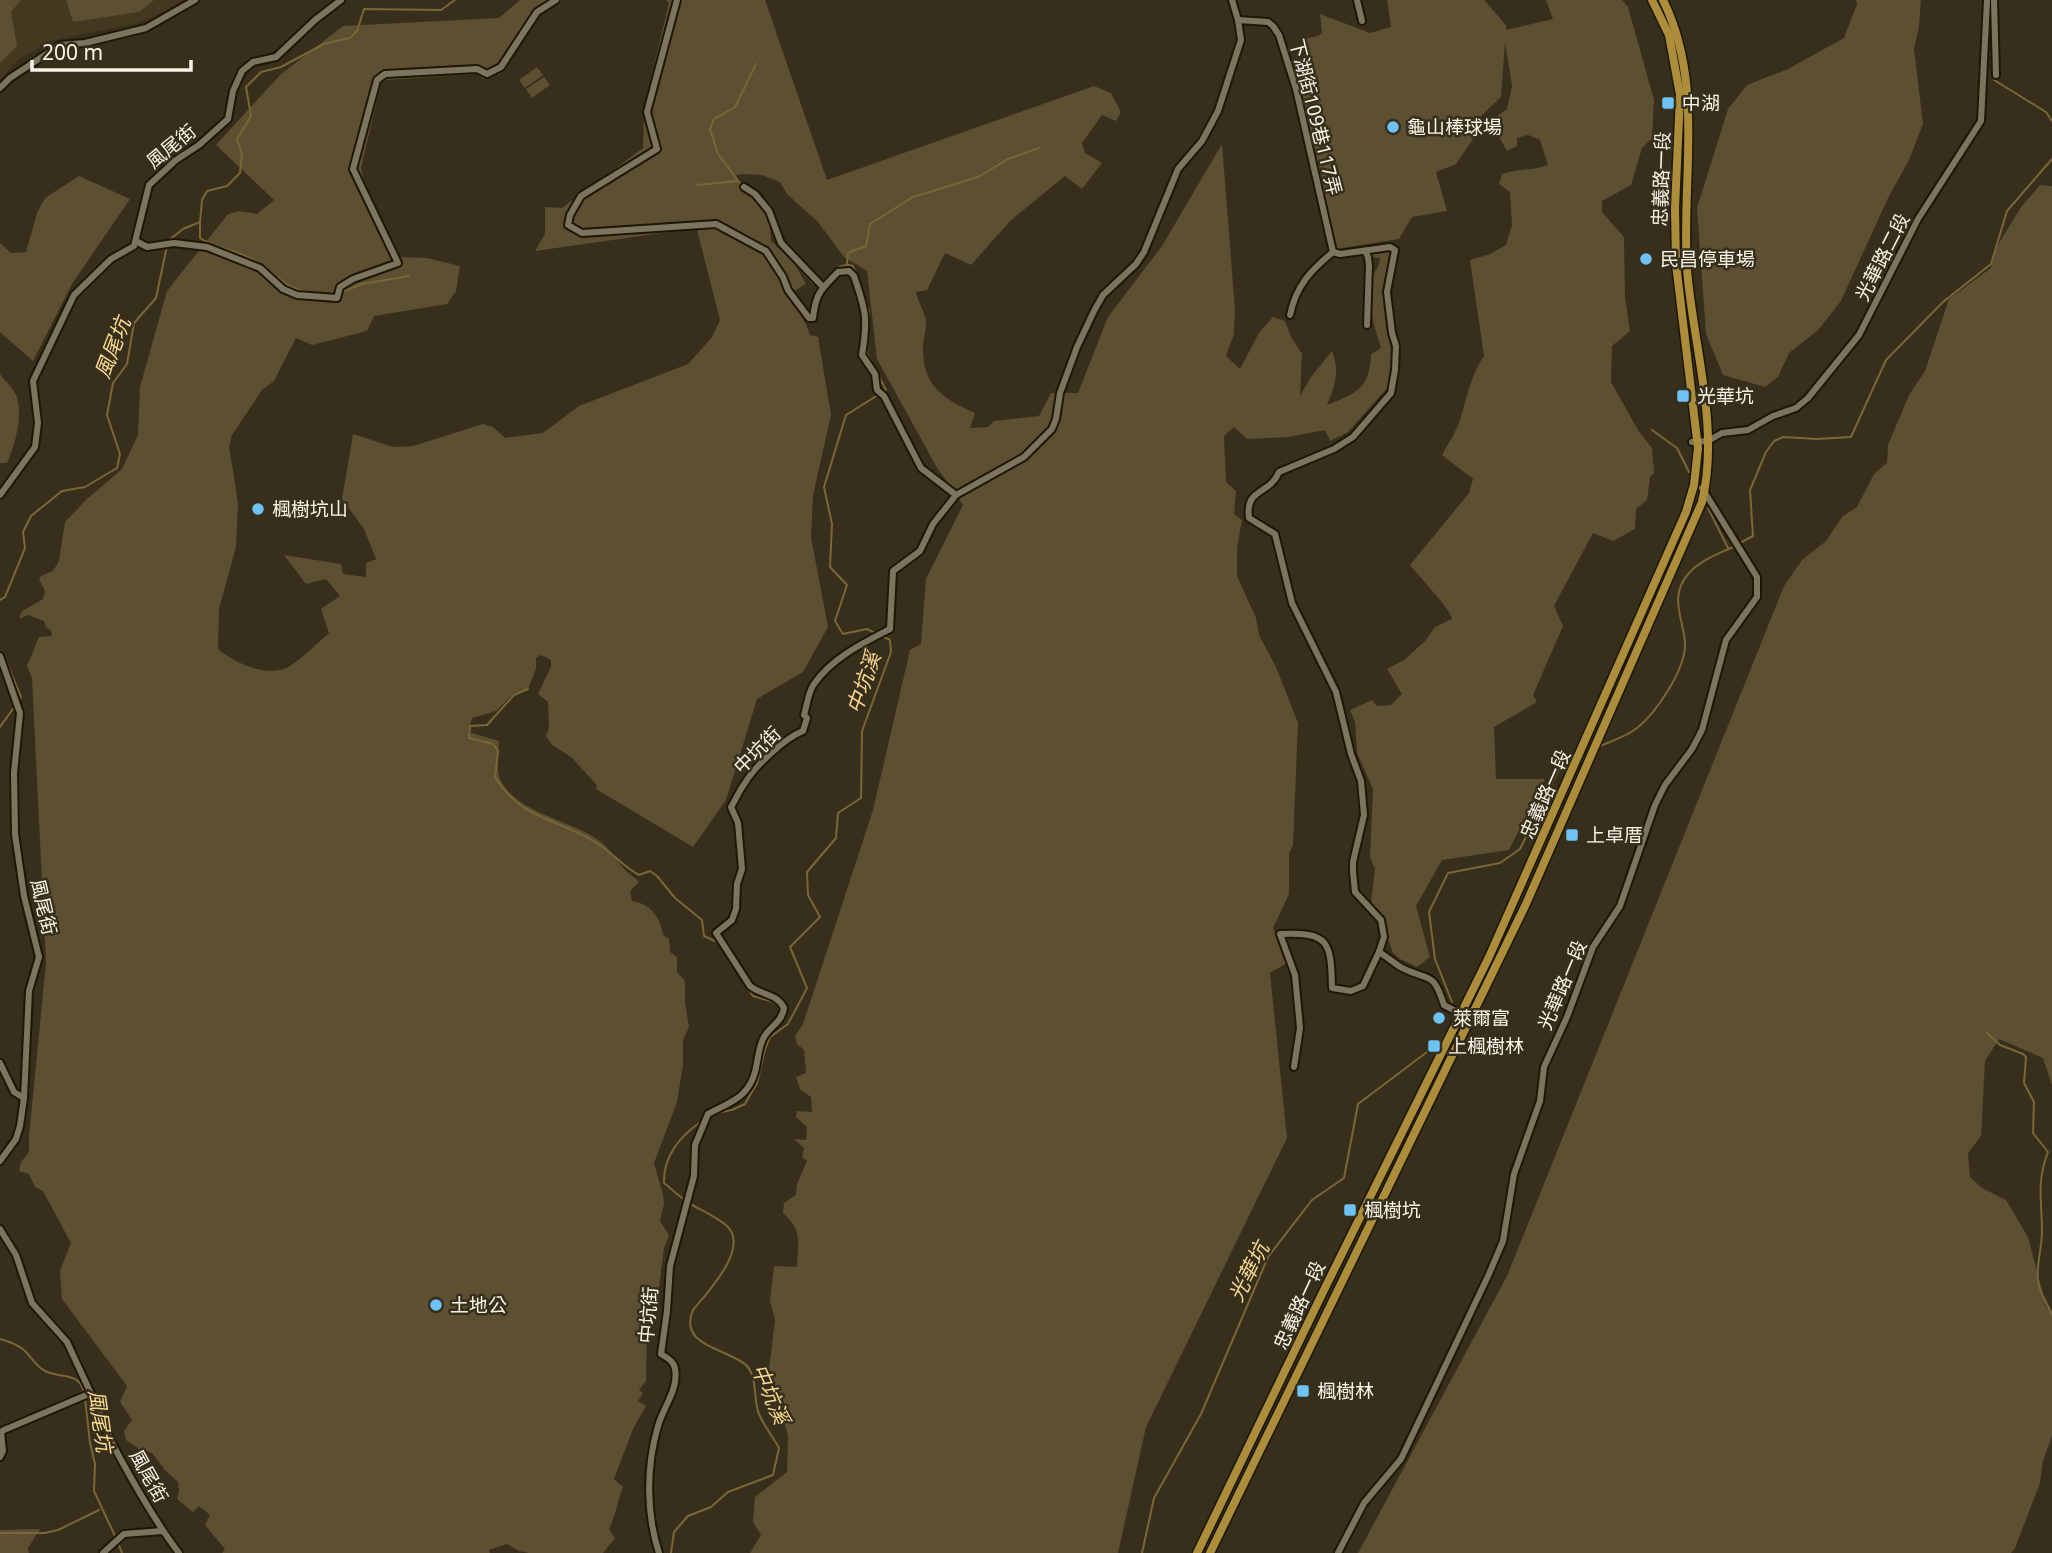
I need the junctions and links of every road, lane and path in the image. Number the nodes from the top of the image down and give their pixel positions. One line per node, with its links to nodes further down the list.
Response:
1 (195, 0): 14 (street)
2 (341, 0): 18 (street, 風尾街)
3 (556, 0): 18 (street)
4 (677, 0): 21 (street)
5 (1232, 0): 11 (street, 中坑街)
6 (1357, 0): 12 (street)
7 (1652, 0): 16 (main road, 忠義路一段)
8 (1663, 0): 17 (main road, 忠義路一段)
9 (1987, 0): 24 (street, 光華路二段)
10 (1994, 0): 13 (street)
11 (1238, 20): 20 (street, 下湖街109巷117弄); 29 (street, 中坑街)
12 (1362, 21)
13 (1996, 75)
14 (0, 88)
15 (744, 187): 21 (street)
16 (1673, 208): 17 (main road); 25 (main road, 忠義路一段)
17 (1688, 208): 24 (main road, 忠義路一段)
18 (136, 241): 28 (street)
19 (1365, 251): 20 (street); 23 (street); 33 (street)
20 (1333, 252): 22 (street)
21 (820, 284): 29 (street)
22 (1290, 315)
23 (1367, 326)
24 (1709, 441): 25 (street, 光華路二段); 27 (main road, 忠義路一段)
25 (1695, 442): 26 (main road, 忠義路一段)
26 (1694, 485): 27 (street); 31 (main road, 忠義路一段)
27 (1705, 489): 32 (main road, 忠義路一段); 53 (street, 光華路一段)
28 (0, 495)
29 (956, 495): 50 (street, 中坑街)
30 (0, 656): 38 (street, 風尾街)
31 (1562, 788): 32 (main road); 34 (main road, 忠義路一段)
32 (1577, 795): 35 (main road, 忠義路一段)
33 (1379, 952): 34 (street); 37 (street)
34 (1460, 1014): 35 (street); 40 (main road, 忠義路一段)
35 (1474, 1020): 41 (main road, 忠義路一段)
36 (0, 1063): 38 (street)
37 (1294, 1067)
38 (24, 1098): 39 (street, 風尾街)
39 (0, 1161)
40 (1374, 1182): 41 (main road); 43 (main road, 忠義路一段)
41 (1390, 1190): 44 (main road, 忠義路一段)
42 (0, 1229): 45 (street, 風尾街)
43 (1285, 1365): 44 (main road); 51 (main road, 忠義路一段)
44 (1300, 1373): 52 (main road, 忠義路一段)
45 (87, 1395): 46 (street); 47 (street, 風尾街)
46 (0, 1457)
47 (162, 1531): 48 (street); 49 (street, 風尾街)
48 (103, 1553)
49 (179, 1553)
50 (659, 1553)
51 (1197, 1553)
52 (1210, 1553)
53 (1338, 1553)

